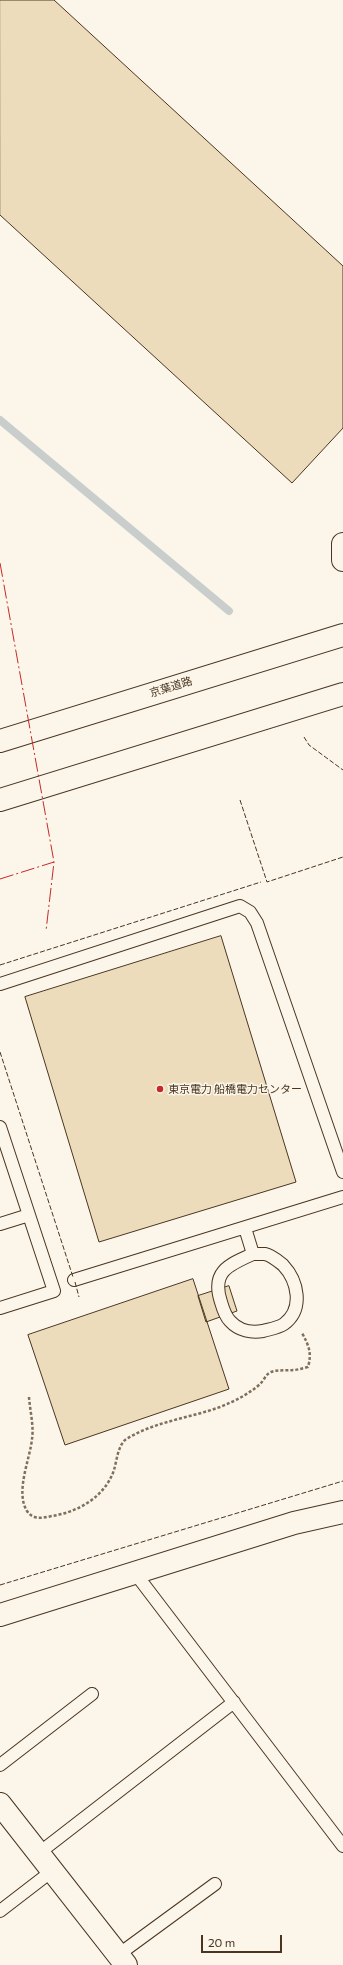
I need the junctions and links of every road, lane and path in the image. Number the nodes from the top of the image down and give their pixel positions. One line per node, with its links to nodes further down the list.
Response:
1 (343, 544): 2 (main road)
2 (343, 560)
3 (343, 635): 5 (main road, 京葉道路)
4 (343, 694): 6 (main road)
5 (0, 741)
6 (0, 800)
7 (0, 984): 9 (lane)
8 (0, 1127): 11 (lane)
9 (343, 1172)
10 (343, 1197): 13 (lane)
11 (29, 1215): 12 (lane); 16 (lane)
12 (0, 1224)
13 (245, 1228): 14 (lane); 15 (lane)
14 (253, 1254): 17 (lane); 17 (lane)
15 (74, 1280)
16 (0, 1308)
17 (288, 1318): 18 (path)
18 (29, 1397)
19 (343, 1512): 20 (main road)
20 (135, 1573): 21 (main road); 23 (lane)
21 (0, 1615)
22 (92, 1694): 24 (lane)
23 (234, 1702): 26 (lane); 27 (lane)
24 (0, 1765)
25 (0, 1804): 27 (main road)
26 (343, 1846)
27 (38, 1853): 28 (main road)
28 (52, 1871): 30 (lane); 31 (main road)
29 (215, 1884): 31 (lane)
30 (0, 1911)
31 (122, 1960)

